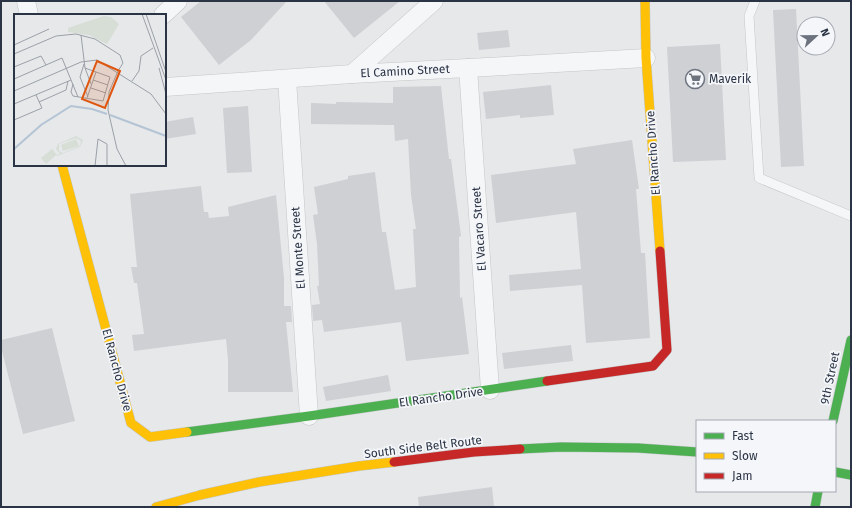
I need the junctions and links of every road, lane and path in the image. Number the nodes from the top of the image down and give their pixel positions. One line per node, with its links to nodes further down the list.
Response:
1 (26, 1): 6 (street)
2 (178, 1): 7 (street)
3 (434, 1): 10 (street)
4 (645, 1): 8 (street, El Rancho Drive)
5 (755, 1): 14 (lane)
6 (29, 14)
7 (164, 14)
8 (646, 58): 9 (street, El Camino Street); 16 (street, El Rancho Drive)
9 (468, 68): 10 (street, El Camino Street); 16 (street, El Vacaro Street)
10 (352, 74): 11 (street, El Camino Street)
11 (287, 79): 12 (street, El Camino Street); 17 (street, El Monte Street)
12 (166, 88)
13 (62, 166): 17 (street, El Rancho Drive)
14 (851, 216)
15 (851, 340): 18 (street, 9th Street)
16 (490, 390): 17 (street, El Rancho Drive)
17 (309, 416)
18 (833, 420)
19 (696, 452): 23 (street, South Side Belt Route)
20 (836, 472): 21 (street)
21 (851, 476)
22 (818, 492): 24 (street)
23 (156, 507)
24 (815, 507)

